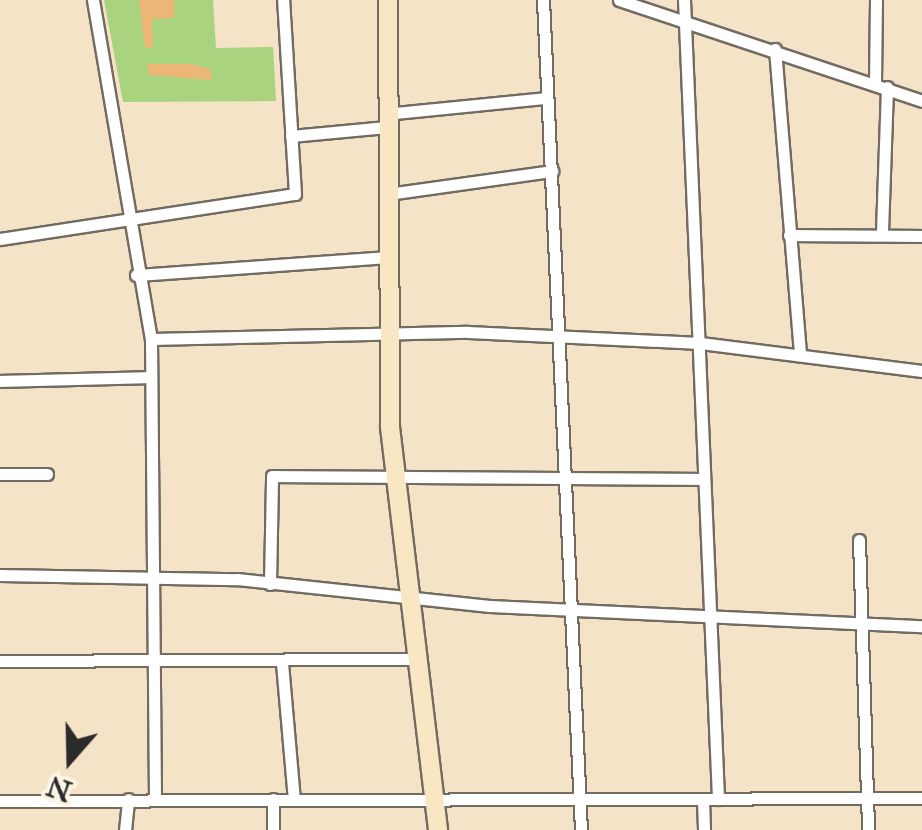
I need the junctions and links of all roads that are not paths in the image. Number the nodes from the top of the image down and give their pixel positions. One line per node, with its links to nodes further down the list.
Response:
1 (94, 0): 17 (street)
2 (283, 0): 14 (street)
3 (388, 0): 13 (main road)
4 (543, 0): 11 (street)
5 (620, 0): 8 (street)
6 (684, 0): 8 (street)
7 (876, 0): 10 (street)
8 (683, 22): 9 (street); 27 (street)
9 (775, 49): 10 (street); 19 (street)
10 (881, 84): 12 (street); 18 (street)
11 (544, 98): 13 (street); 15 (street)
12 (922, 101)
13 (386, 121): 14 (street); 16 (main road)
14 (291, 136): 17 (street)
15 (552, 170): 16 (street); 24 (street)
16 (388, 194): 22 (main road)
17 (129, 221): 21 (street); 23 (street)
18 (882, 231): 19 (street); 20 (street)
19 (789, 234): 28 (street)
20 (922, 236)
21 (0, 239)
22 (386, 257): 23 (street); 25 (main road)
23 (136, 274): 26 (street)
24 (557, 336): 25 (street); 27 (street); 35 (street)
25 (392, 338): 26 (street); 32 (main road)
26 (150, 339): 30 (street)
27 (700, 343): 28 (street); 36 (street)
28 (800, 355): 29 (street)
29 (922, 372)
30 (149, 377): 31 (street); 39 (street)
31 (0, 381)
32 (400, 473): 35 (street); 40 (street); 41 (main road)
33 (0, 474): 34 (street)
34 (47, 474)
35 (567, 475): 36 (street); 42 (street)
36 (704, 478): 43 (street)
37 (860, 540): 44 (street)
38 (0, 575): 39 (street)
39 (158, 576): 40 (street); 46 (street)
40 (270, 584): 41 (street)
41 (406, 600): 42 (street); 47 (main road)
42 (575, 608): 43 (street); 59 (street)
43 (710, 614): 44 (street); 55 (street)
44 (860, 624): 45 (street); 57 (street)
45 (922, 626)
46 (153, 658): 48 (street); 49 (street); 52 (street)
47 (414, 659): 49 (street); 60 (main road)
48 (0, 660)
49 (282, 663): 54 (street)
50 (922, 798): 57 (street)
51 (128, 799): 52 (street); 58 (street); 61 (street)
52 (154, 799): 53 (street)
53 (273, 799): 54 (street); 62 (street)
54 (294, 799): 60 (street)
55 (718, 799): 56 (street); 57 (street)
56 (704, 800): 59 (street); 65 (street)
57 (866, 800): 66 (street)
58 (0, 801)
59 (581, 802): 60 (street); 64 (street)
60 (437, 804): 63 (main road)
61 (125, 830)
62 (273, 830)
63 (438, 830)
64 (581, 830)
65 (704, 830)
66 (868, 830)

